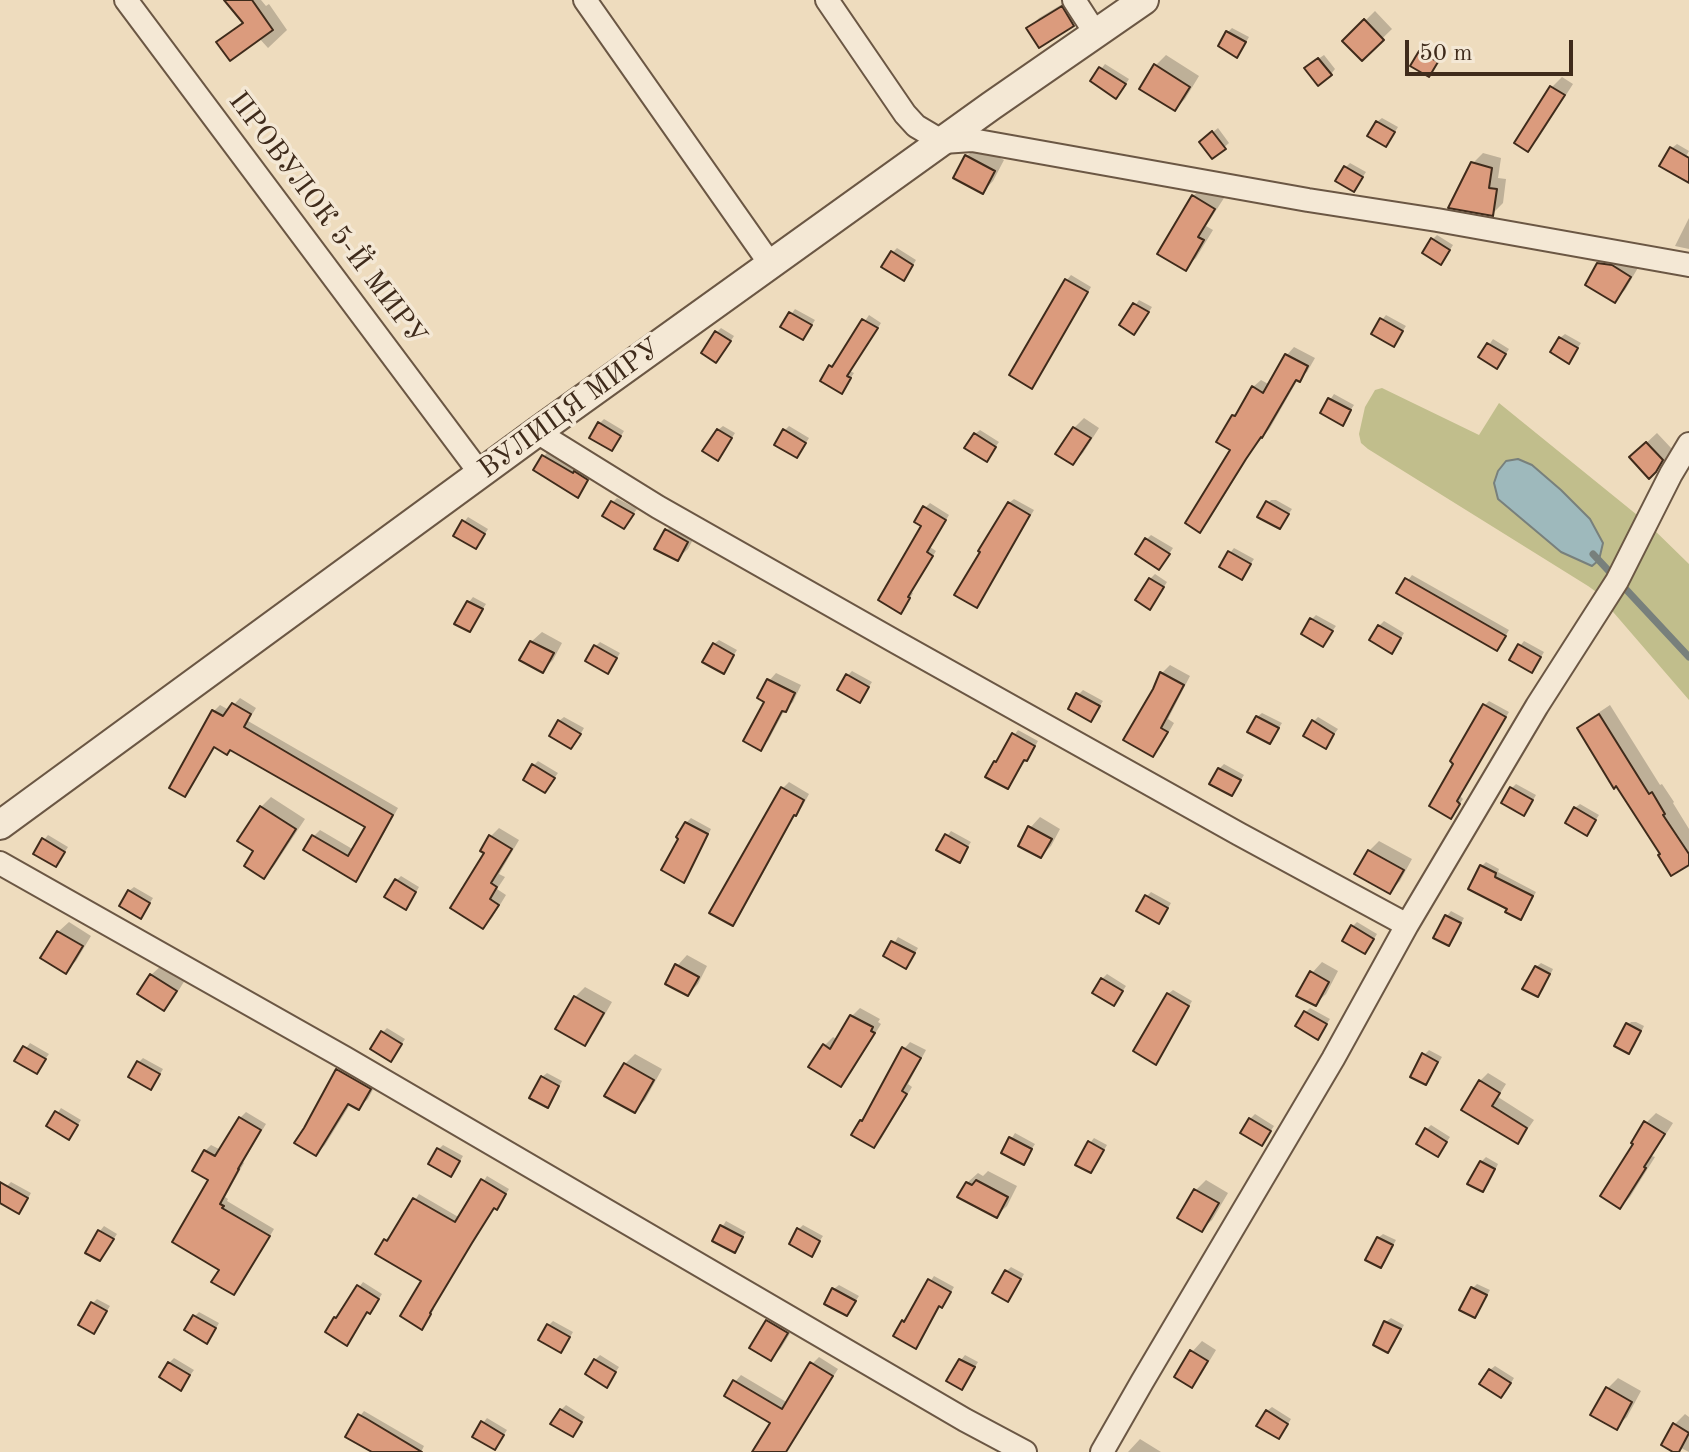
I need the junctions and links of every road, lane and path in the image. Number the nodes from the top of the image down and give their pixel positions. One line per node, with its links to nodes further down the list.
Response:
1 (126, 0): 12 (street, ПРОВУЛОК 5-Й МИРУ)
2 (585, 0): 8 (street)
3 (827, 0): 7 (street)
4 (1074, 0): 6 (street)
5 (1144, 0): 6 (street, ВУЛИЦЯ МИРУ)
6 (1096, 34): 7 (street, ВУЛИЦЯ МИРУ)
7 (943, 142): 8 (street, ВУЛИЦЯ МИРУ); 9 (street)
8 (771, 265): 10 (street, ВУЛИЦЯ МИРУ)
9 (1689, 265)
10 (537, 432): 12 (street, ВУЛИЦЯ МИРУ); 17 (street)
11 (1689, 444): 13 (street)
12 (480, 473): 15 (street, ВУЛИЦЯ МИРУ)
13 (1671, 474): 14 (street); 17 (street)
14 (1689, 489)
15 (0, 825)
16 (0, 863): 18 (street)
17 (1407, 925): 19 (street)
18 (1025, 1452)
19 (1102, 1452)

